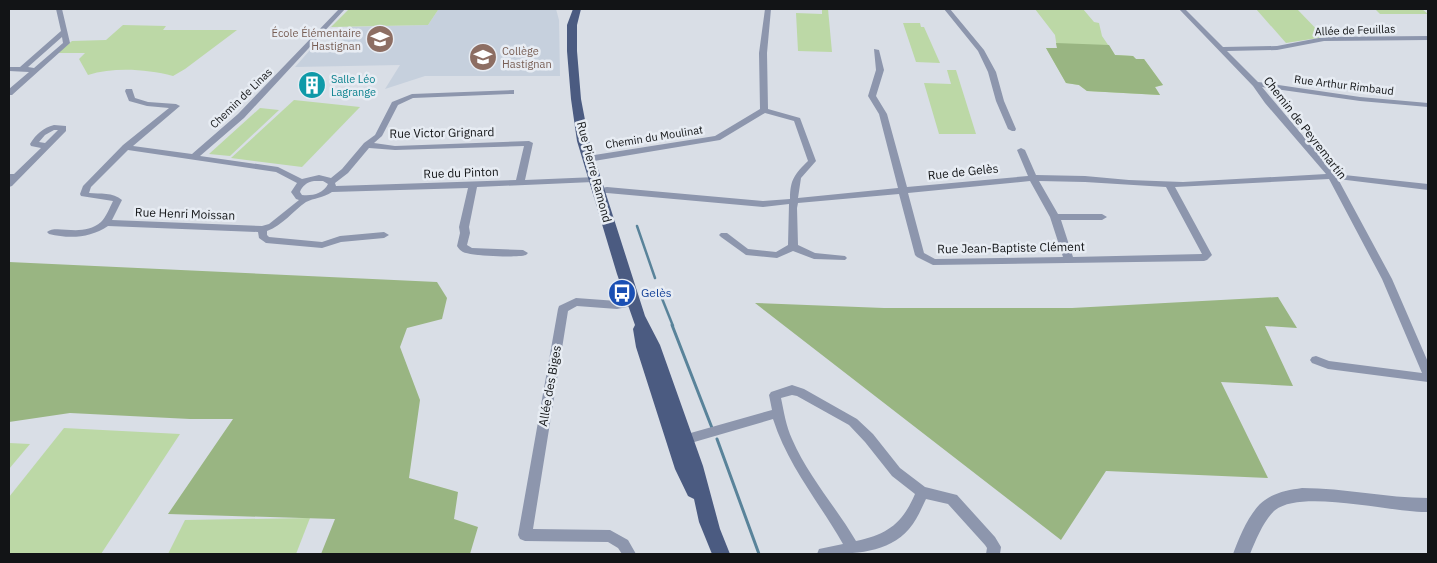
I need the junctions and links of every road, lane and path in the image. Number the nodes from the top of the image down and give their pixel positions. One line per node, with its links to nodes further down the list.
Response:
1 (59, 9): 9 (street)
2 (342, 9): 27 (street, Chemin de Linas)
3 (566, 9): 8 (main road, Rue Pierre Ramond)
4 (578, 9): 8 (main road, Rue Pierre Ramond)
5 (768, 9): 21 (street)
6 (947, 9): 22 (street)
7 (1182, 9): 12 (street, Chemin de Peyremartin)
8 (572, 25): 28 (main road, Rue Pierre Ramond)
9 (64, 32): 14 (street); 15 (street)
10 (1428, 38): 12 (street, Allée de Feuillas)
11 (876, 50): 41 (street, Rue Jean-Baptiste Clément)
12 (1222, 50): 16 (street, Chemin de Peyremartin)
13 (9, 69): 14 (street)
14 (22, 69): 15 (street)
15 (36, 70): 19 (street)
16 (1256, 84): 20 (street, Rue Arthur Rimbaud); 29 (street, Chemin de Peyremartin)
17 (129, 91): 25 (street, Rue Henri Moissan)
18 (510, 92): 23 (street)
19 (9, 93)
20 (1428, 105)
21 (764, 110): 28 (street, Chemin du Moulinat); 43 (street)
22 (1012, 129)
23 (367, 145): 34 (street, Rue Victor Grignard); 38 (street)
24 (48, 146): 30 (street)
25 (126, 147): 27 (street); 46 (street, Rue Henri Moissan)
26 (1021, 150): 31 (street)
27 (194, 157): 33 (street)
28 (588, 159): 32 (main road, Rue Pierre Ramond)
29 (1332, 176): 36 (street, Rue de Gelès); 39 (street, Rue de Gelès); 57 (street, Chemin de Peyremartin)
30 (12, 177): 35 (street)
31 (1033, 178): 36 (street, Rue de Gelès); 41 (street, Rue de Gelès); 44 (street)
32 (593, 179): 34 (street, Rue du Pinton); 40 (main road, Rue Pierre Ramond)
33 (302, 182): 38 (street, Rue du Pinton); 42 (street)
34 (520, 183): 37 (street, Rue du Pinton)
35 (9, 184)
36 (1169, 184): 54 (street, Rue Jean-Baptiste Clément)
37 (473, 185): 38 (street, Rue du Pinton); 52 (street)
38 (330, 186): 42 (street, Rue du Pinton)
39 (1428, 187)
40 (597, 191): 43 (street, Rue de Gelès); 55 (main road, Rue Pierre Ramond)
41 (904, 191): 43 (street, Rue de Gelès); 54 (street, Rue Jean-Baptiste Clément)
42 (305, 199): 47 (street)
43 (794, 202): 51 (street)
44 (1054, 217): 45 (street); 54 (street)
45 (1102, 217)
46 (106, 223): 47 (street, Rue Henri Moissan); 48 (street, Rue Henri Moissan)
47 (263, 229): 49 (street)
48 (52, 232)
49 (384, 235)
50 (724, 235): 51 (street)
51 (793, 247): 53 (street)
52 (523, 253)
53 (842, 258)
54 (1069, 260)
55 (636, 309): 60 (main road, Rue Pierre Ramond); 63 (main road, Rue Pierre Ramond); 65 (street, Allée des Biges)
56 (1316, 360): 58 (street)
57 (1428, 374)
58 (1428, 378)
59 (776, 414): 60 (street); 61 (street); 64 (street)
60 (684, 440): 63 (main road, Rue Pierre Ramond)
61 (922, 492): 64 (street); 68 (street)
62 (1428, 505): 69 (street)
63 (711, 529): 66 (main road, Rue Pierre Ramond)
64 (852, 547): 67 (street)
65 (629, 554)
66 (720, 554)
67 (824, 554)
68 (993, 554)
69 (1241, 554)

